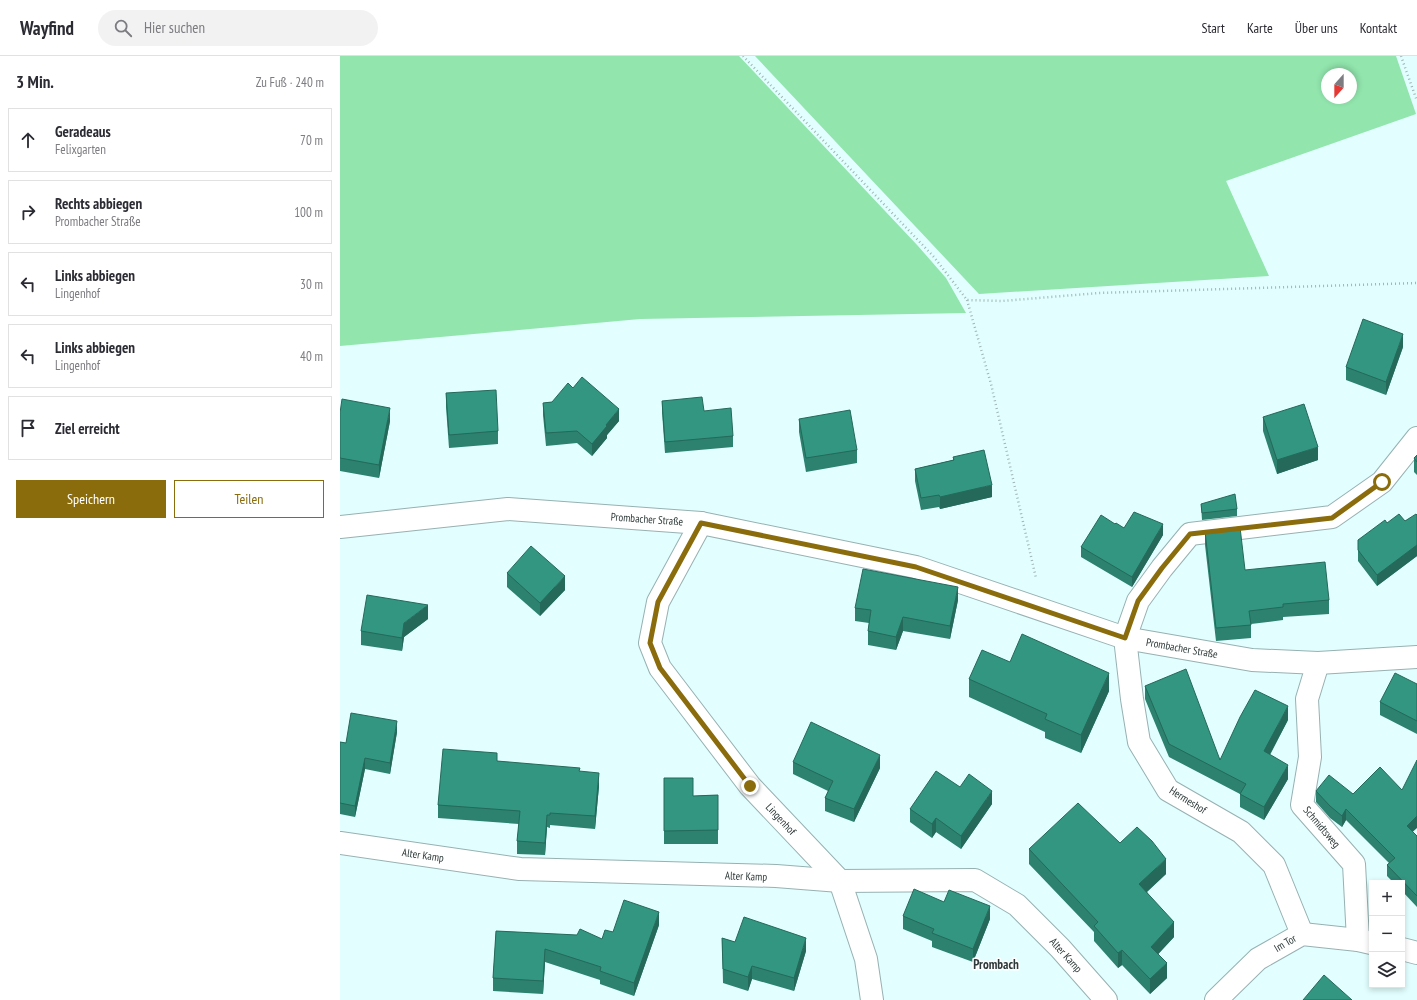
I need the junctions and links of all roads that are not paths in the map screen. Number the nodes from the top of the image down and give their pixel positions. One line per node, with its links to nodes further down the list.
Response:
1 (1417, 438): 4 (street)
2 (701, 523): 3 (street, Prombacher Straße); 4 (street, Prombacher Straße); 8 (street, Lingenhof)
3 (340, 527)
4 (1125, 638): 6 (street, Prombacher Straße); 9 (street, Hermeshof)
5 (1417, 657): 6 (street, Prombacher Straße)
6 (1318, 663): 10 (street, Schmidtsweg)
7 (340, 843): 8 (street, Alter Kamp)
8 (840, 881): 13 (street, Lingenhof); 14 (street, Alter Kamp)
9 (1302, 934): 10 (street, Im Tor); 15 (street, Im Tor)
10 (1365, 941)
11 (1405, 950): 12 (street)
12 (1417, 953)
13 (872, 1000)
14 (1106, 1000)
15 (1216, 1000)

